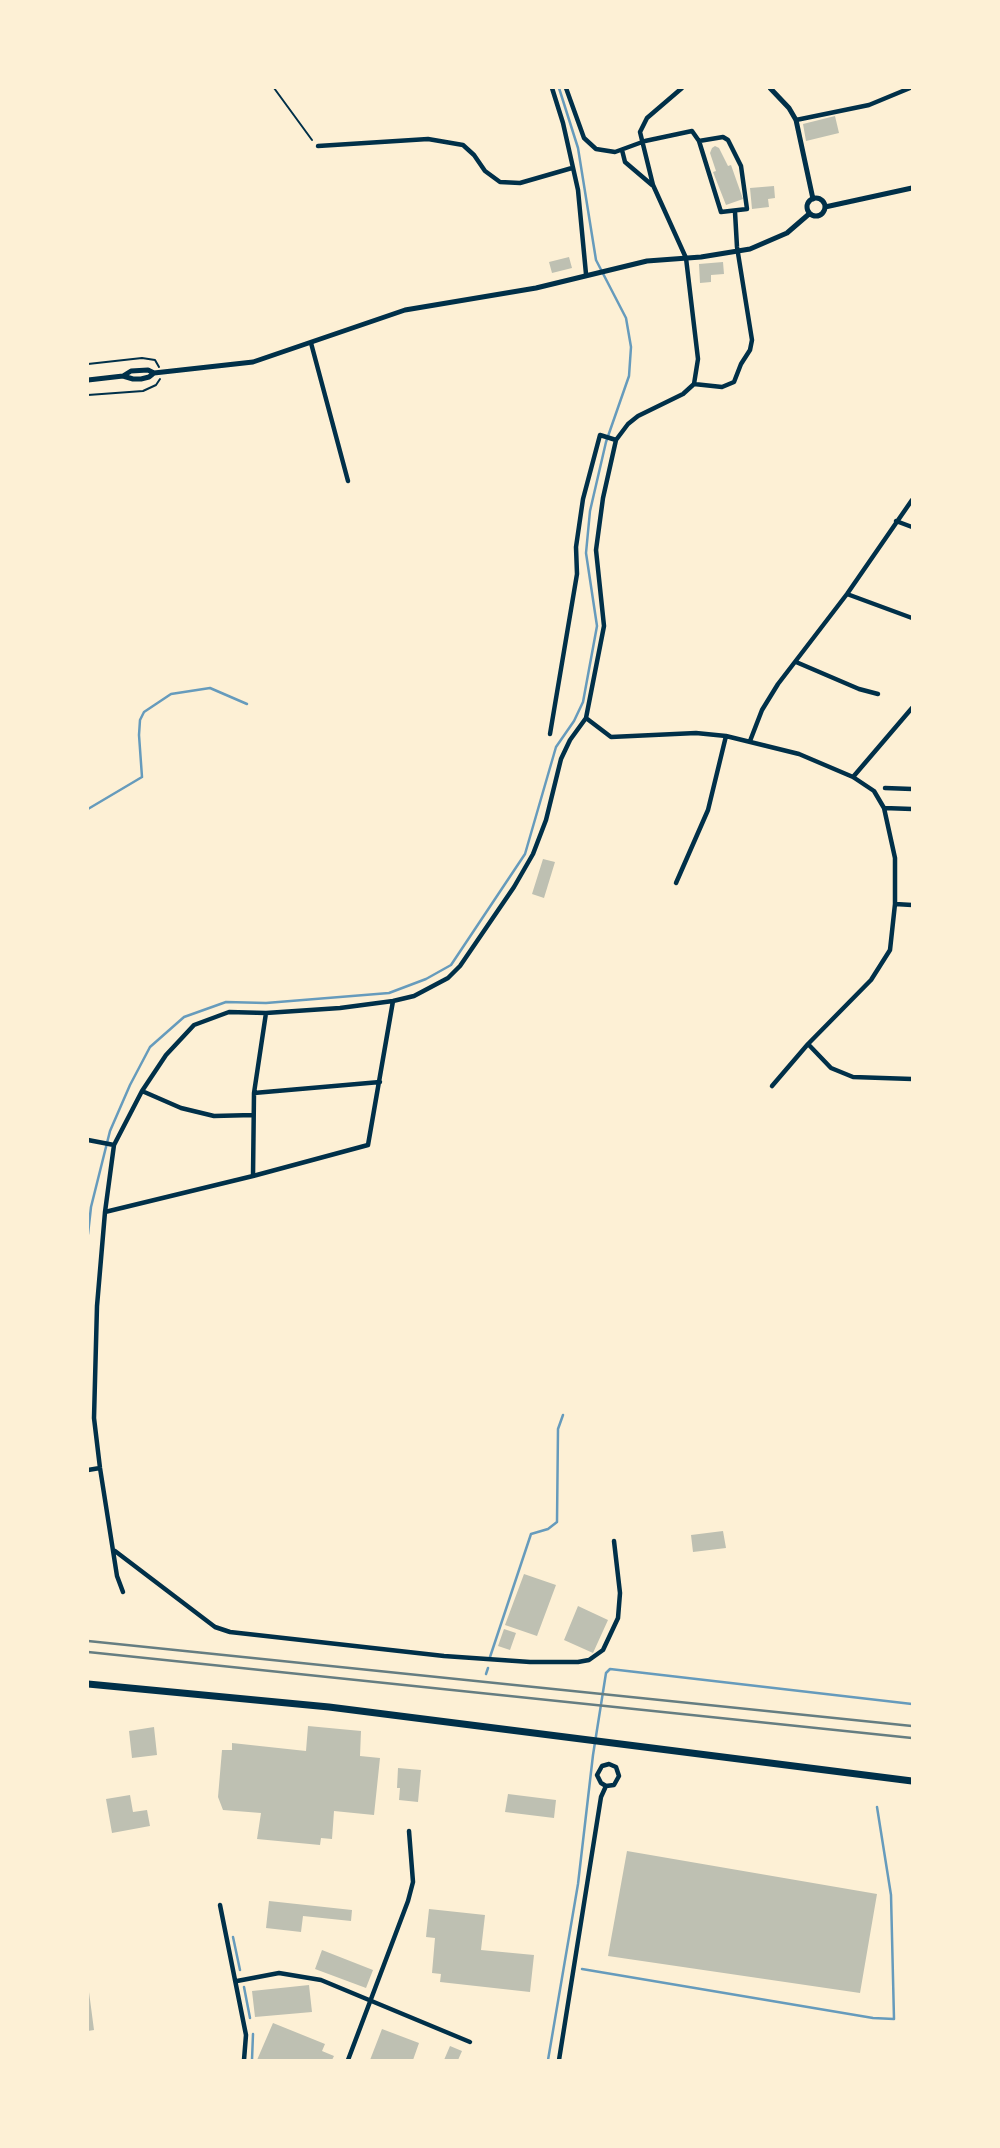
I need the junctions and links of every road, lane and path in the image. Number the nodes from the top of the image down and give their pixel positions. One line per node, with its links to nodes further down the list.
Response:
1 (274, 88): 10 (path)
2 (552, 88): 12 (street)
3 (566, 88): 11 (street)
4 (682, 88): 9 (street)
5 (770, 88): 7 (street)
6 (910, 88): 7 (street)
7 (796, 120): 15 (street)
8 (699, 141): 9 (street); 17 (street); 17 (street)
9 (641, 142): 11 (street); 13 (street)
10 (318, 146): 12 (street)
11 (622, 150): 13 (street)
12 (572, 168): 21 (street)
13 (653, 185): 20 (street)
14 (912, 188): 16 (street)
15 (813, 199): 16 (street); 18 (street)
16 (825, 207): 18 (street)
17 (735, 212): 19 (street)
18 (809, 214): 19 (street)
19 (738, 251): 20 (street); 26 (street)
20 (686, 258): 21 (street); 26 (street)
21 (586, 274): 22 (street)
22 (311, 344): 24 (street); 29 (street)
23 (88, 364): 24 (path)
24 (157, 373): 25 (street); 27 (path)
25 (88, 380)
26 (694, 384): 28 (street)
27 (88, 395)
28 (614, 440): 38 (street); 39 (street)
29 (348, 481)
30 (912, 500): 31 (street)
31 (896, 521): 32 (street); 33 (street)
32 (912, 527)
33 (847, 594): 34 (street); 35 (street)
34 (912, 618)
35 (796, 662): 36 (street); 41 (street)
36 (878, 694)
37 (912, 708): 42 (street)
38 (586, 718): 40 (street); 50 (street)
39 (550, 734)
40 (726, 736): 41 (street); 47 (street)
41 (750, 741): 42 (street)
42 (853, 777): 45 (street)
43 (885, 788): 44 (street)
44 (912, 789)
45 (884, 808): 46 (street); 48 (street)
46 (912, 808)
47 (676, 883)
48 (895, 904): 49 (street); 52 (street)
49 (912, 905)
50 (393, 1001): 51 (street); 54 (street)
51 (266, 1013): 56 (street); 57 (street)
52 (808, 1044): 53 (street); 55 (street)
53 (912, 1079)
54 (380, 1082): 57 (street); 61 (street)
55 (772, 1086)
56 (142, 1091): 58 (street); 60 (street)
57 (254, 1093): 58 (street)
58 (253, 1115): 61 (street)
59 (88, 1140): 60 (street)
60 (112, 1144): 62 (street)
61 (253, 1176): 62 (street)
62 (105, 1212): 63 (street)
63 (100, 1468): 64 (street); 66 (street)
64 (88, 1470)
65 (614, 1541): 66 (street)
66 (114, 1551): 67 (street)
67 (123, 1592)
68 (88, 1684): 69 (main road)
69 (912, 1781)
70 (607, 1786): 70 (street); 78 (street)
71 (409, 1831): 74 (street)
72 (220, 1905): 73 (street)
73 (237, 1980): 74 (street); 76 (street)
74 (370, 2000): 75 (street); 77 (street)
75 (470, 2042)
76 (244, 2060)
77 (348, 2060)
78 (559, 2060)

